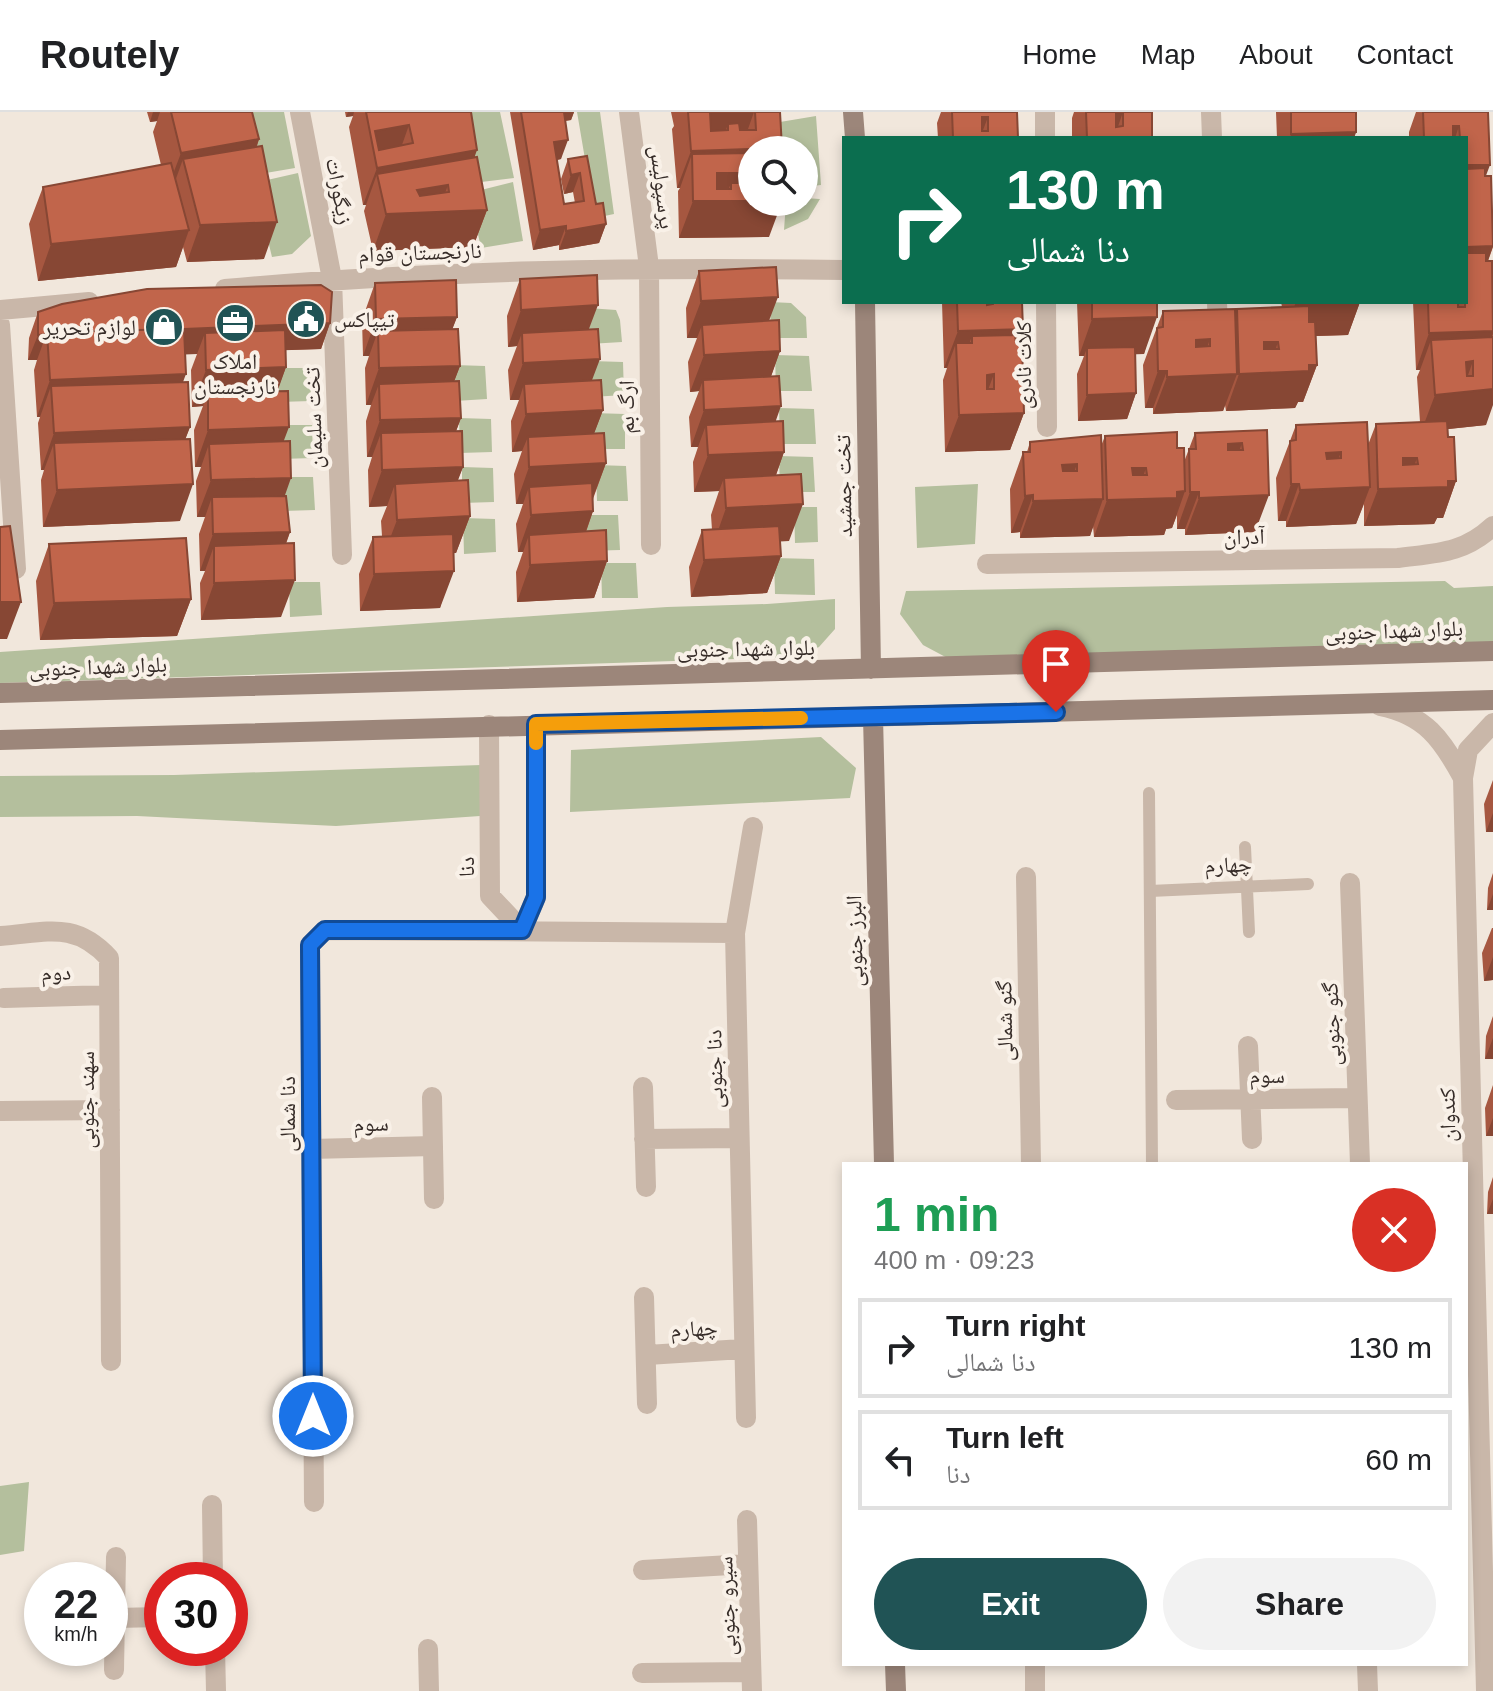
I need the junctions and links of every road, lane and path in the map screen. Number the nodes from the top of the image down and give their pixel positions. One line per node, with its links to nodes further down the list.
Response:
1 (300, 112): 11 (street, زیگورات)
2 (629, 112): 9 (street, پرسپولیس)
3 (853, 112): 6 (street)
4 (1045, 112): 7 (street)
5 (1211, 112): 8 (street)
6 (855, 136)
7 (1045, 136)
8 (1212, 136)
9 (649, 267): 10 (street, نارنجستان قوام); 11 (street, نارنجستان قوام); 22 (street, ارگ بم)
10 (842, 270)
11 (332, 279): 12 (street, نارنجستان قوام); 23 (street, تخت سلیمان)
12 (205, 291)
13 (111, 300): 17 (street)
14 (865, 304): 27 (street, تخت جمشید)
15 (1046, 304): 20 (street, کلات نادری)
16 (1217, 304): 19 (street)
17 (0, 310)
18 (0, 325): 25 (street)
19 (1218, 331)
20 (1047, 427)
21 (1493, 526): 24 (street, آدران)
22 (651, 545)
23 (342, 555)
24 (987, 564)
25 (16, 569)
26 (1493, 651): 27 (street, بلوار شهدا جنوبی)
27 (871, 669): 28 (street, بلوار شهدا جنوبی)
28 (0, 693)
29 (1493, 700): 30 (street)
30 (1361, 703): 31 (street); 36 (street)
31 (873, 717): 33 (street); 64 (street, البرز جنوبی)
32 (1493, 723): 36 (street)
33 (536, 724): 34 (street); 45 (street)
34 (489, 725): 35 (street); 45 (street, دنا)
35 (0, 740)
36 (1463, 778): 78 (street, کندوان)
37 (1149, 793): 44 (lane)
38 (753, 827): 47 (street, دنا جنوبی)
39 (1245, 847): 43 (lane)
40 (1026, 877): 65 (street, گنو شمالی)
41 (1350, 883): 54 (street, گنو جنوبی)
42 (1308, 884): 43 (lane, چهارم)
43 (1247, 887): 44 (lane, چهارم); 46 (lane)
44 (1150, 891): 66 (lane)
45 (522, 930): 47 (street); 63 (street, دنا شمالی)
46 (1249, 932)
47 (735, 933): 59 (street, دنا جنوبی)
48 (0, 936): 49 (street, سهند جنوبی)
49 (109, 995): 50 (street, دوم); 57 (street, سهند جنوبی)
50 (4, 998)
51 (1248, 1046): 55 (street)
52 (643, 1087): 60 (street)
53 (432, 1097): 62 (street)
54 (1357, 1098): 55 (street, سوم); 67 (street, گنو جنوبی)
55 (1250, 1099): 56 (street, سوم); 61 (street)
56 (1176, 1100)
57 (110, 1110): 58 (street); 73 (street, سهند جنوبی)
58 (1, 1111)
59 (739, 1138): 60 (street); 71 (street, دنا جنوبی)
60 (644, 1139): 68 (street)
61 (1252, 1139)
62 (433, 1146): 63 (street, سوم); 69 (street)
63 (311, 1149): 76 (street, دنا شمالی)
64 (884, 1162)
65 (1031, 1162)
66 (1152, 1162)
67 (1360, 1162)
68 (646, 1187)
69 (434, 1199)
70 (644, 1297): 72 (street)
71 (743, 1349): 72 (street, چهارم); 75 (street, دنا جنوبی)
72 (647, 1355): 74 (street)
73 (111, 1361)
74 (647, 1404)
75 (746, 1418)
76 (314, 1502)
77 (212, 1505): 82 (street)
78 (1474, 1508): 99 (street, کندوان)
79 (747, 1520): 83 (street, سیرو جنوبی)
80 (116, 1557): 81 (street)
81 (116, 1562)
82 (213, 1562)
83 (748, 1564): 84 (street); 93 (street, سیرو جنوبی)
84 (643, 1570)
85 (428, 1649): 95 (street)
86 (114, 1666): 91 (street)
87 (215, 1666): 94 (street)
88 (895, 1666): 96 (street)
89 (1035, 1666): 97 (street)
90 (1367, 1666): 98 (street)
91 (114, 1670)
92 (642, 1673): 93 (street)
93 (752, 1681)
94 (216, 1691)
95 (429, 1691)
96 (896, 1691)
97 (1035, 1691)
98 (1368, 1691)
99 (1486, 1691)

